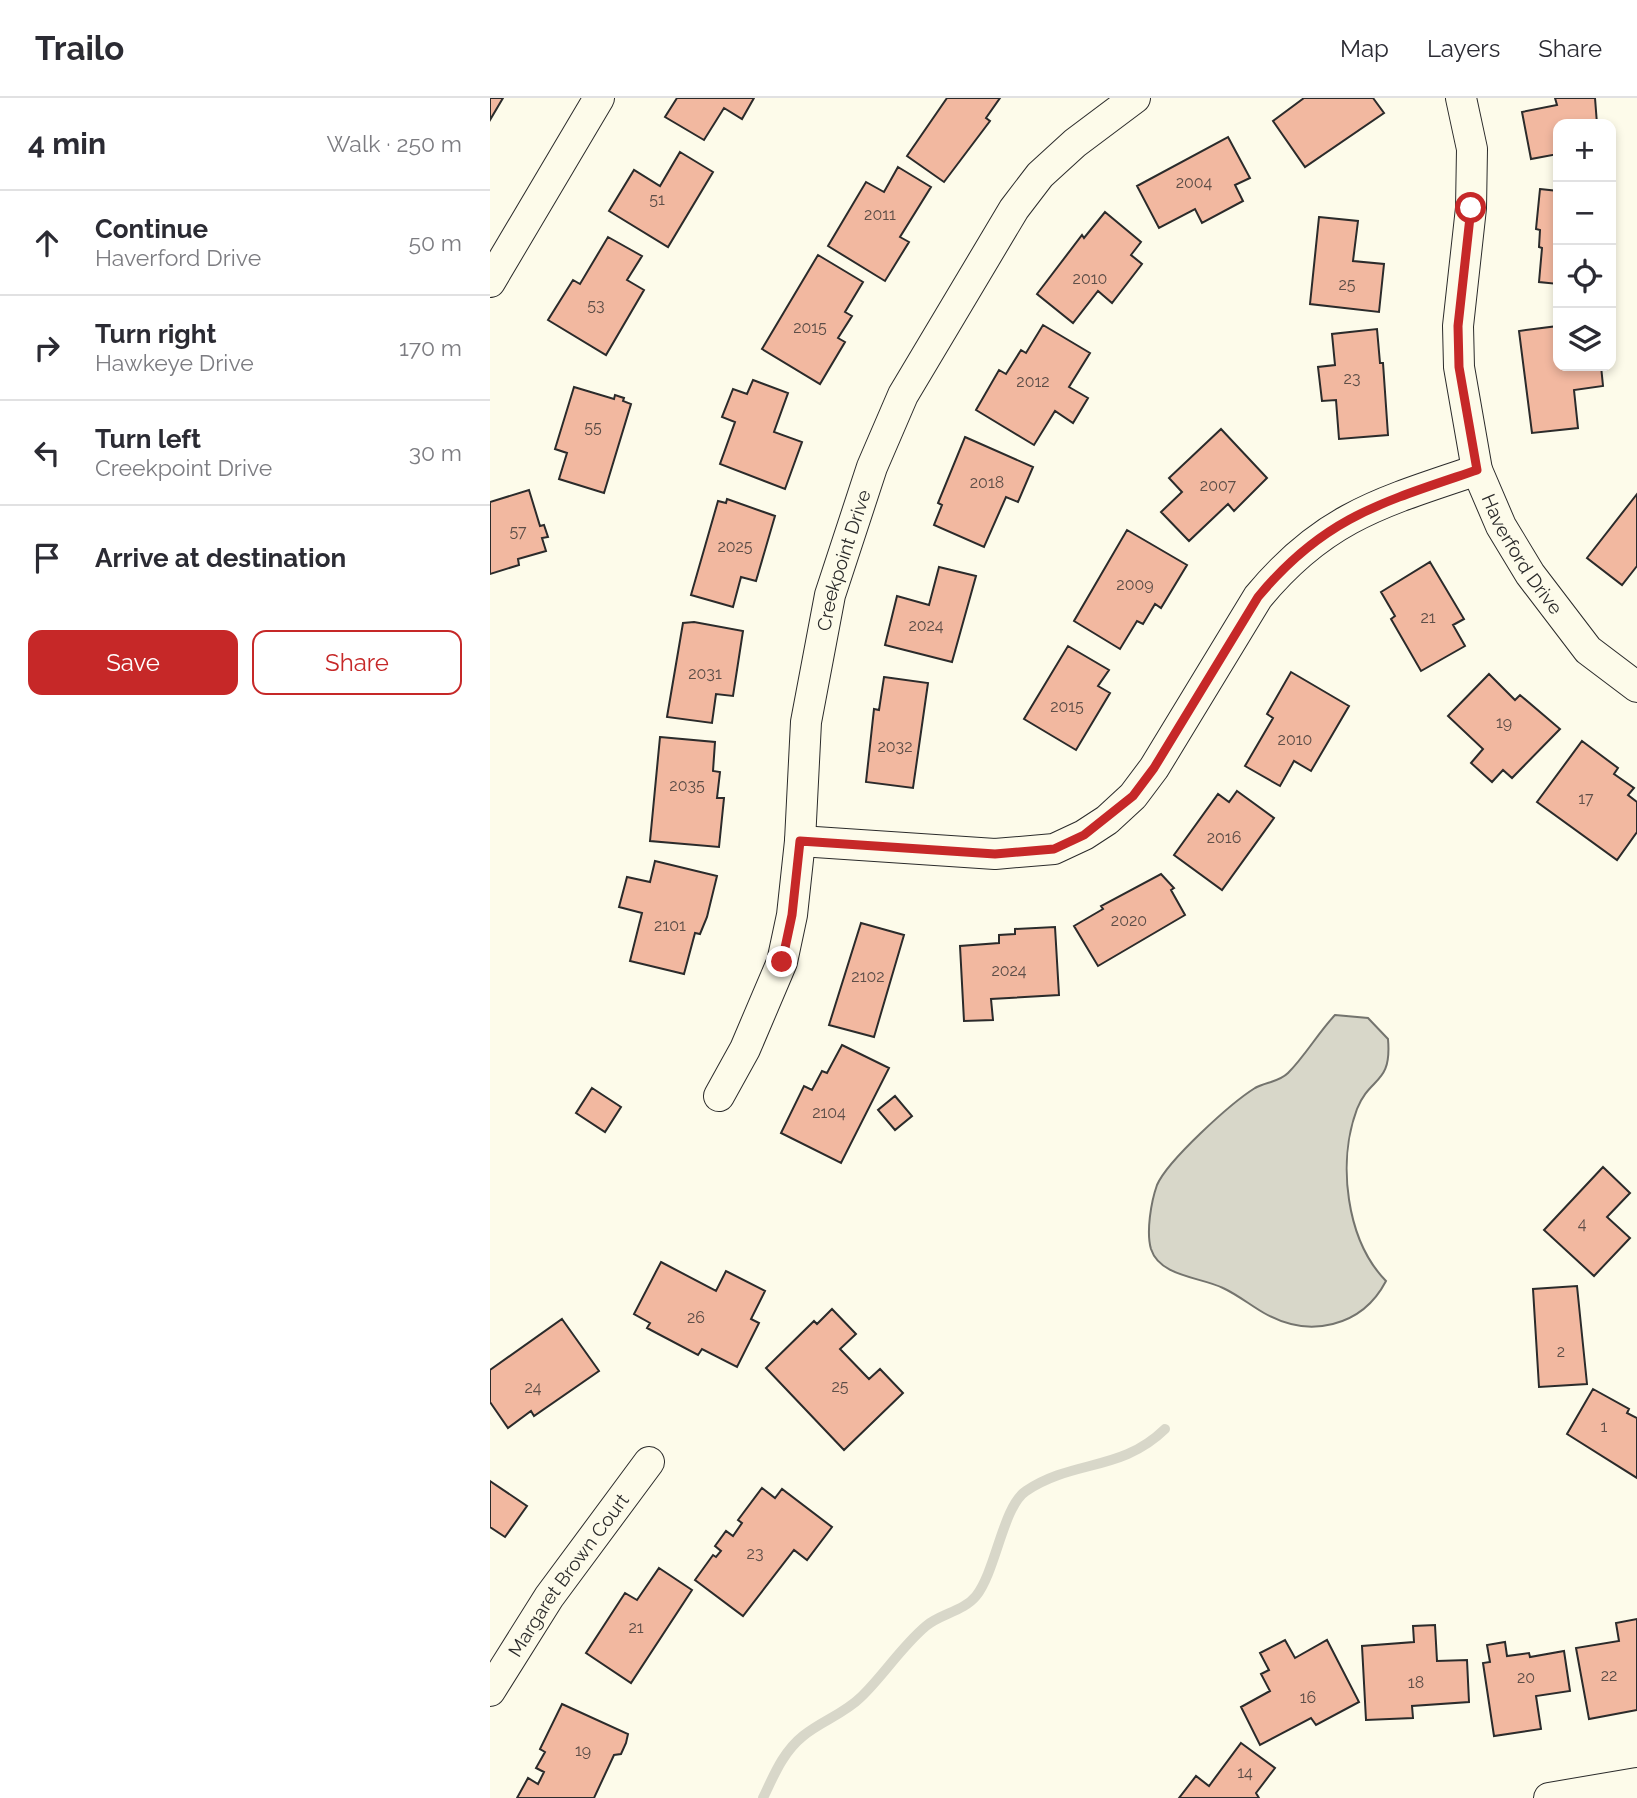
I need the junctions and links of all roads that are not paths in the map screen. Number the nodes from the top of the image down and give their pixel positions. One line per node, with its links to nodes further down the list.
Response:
1 (598, 98): 4 (street)
2 (1135, 98): 7 (street, Creekpoint Drive)
3 (1461, 98): 5 (street, Haverford Drive)
4 (490, 282)
5 (1477, 470): 6 (street, Haverford Drive); 7 (street)
6 (1637, 687)
7 (800, 841): 8 (street, Creekpoint Drive)
8 (719, 1096)
9 (649, 1462): 10 (street, Margaret Brown Court)
10 (490, 1691)
11 (1637, 1783): 12 (street)
12 (1549, 1798)

